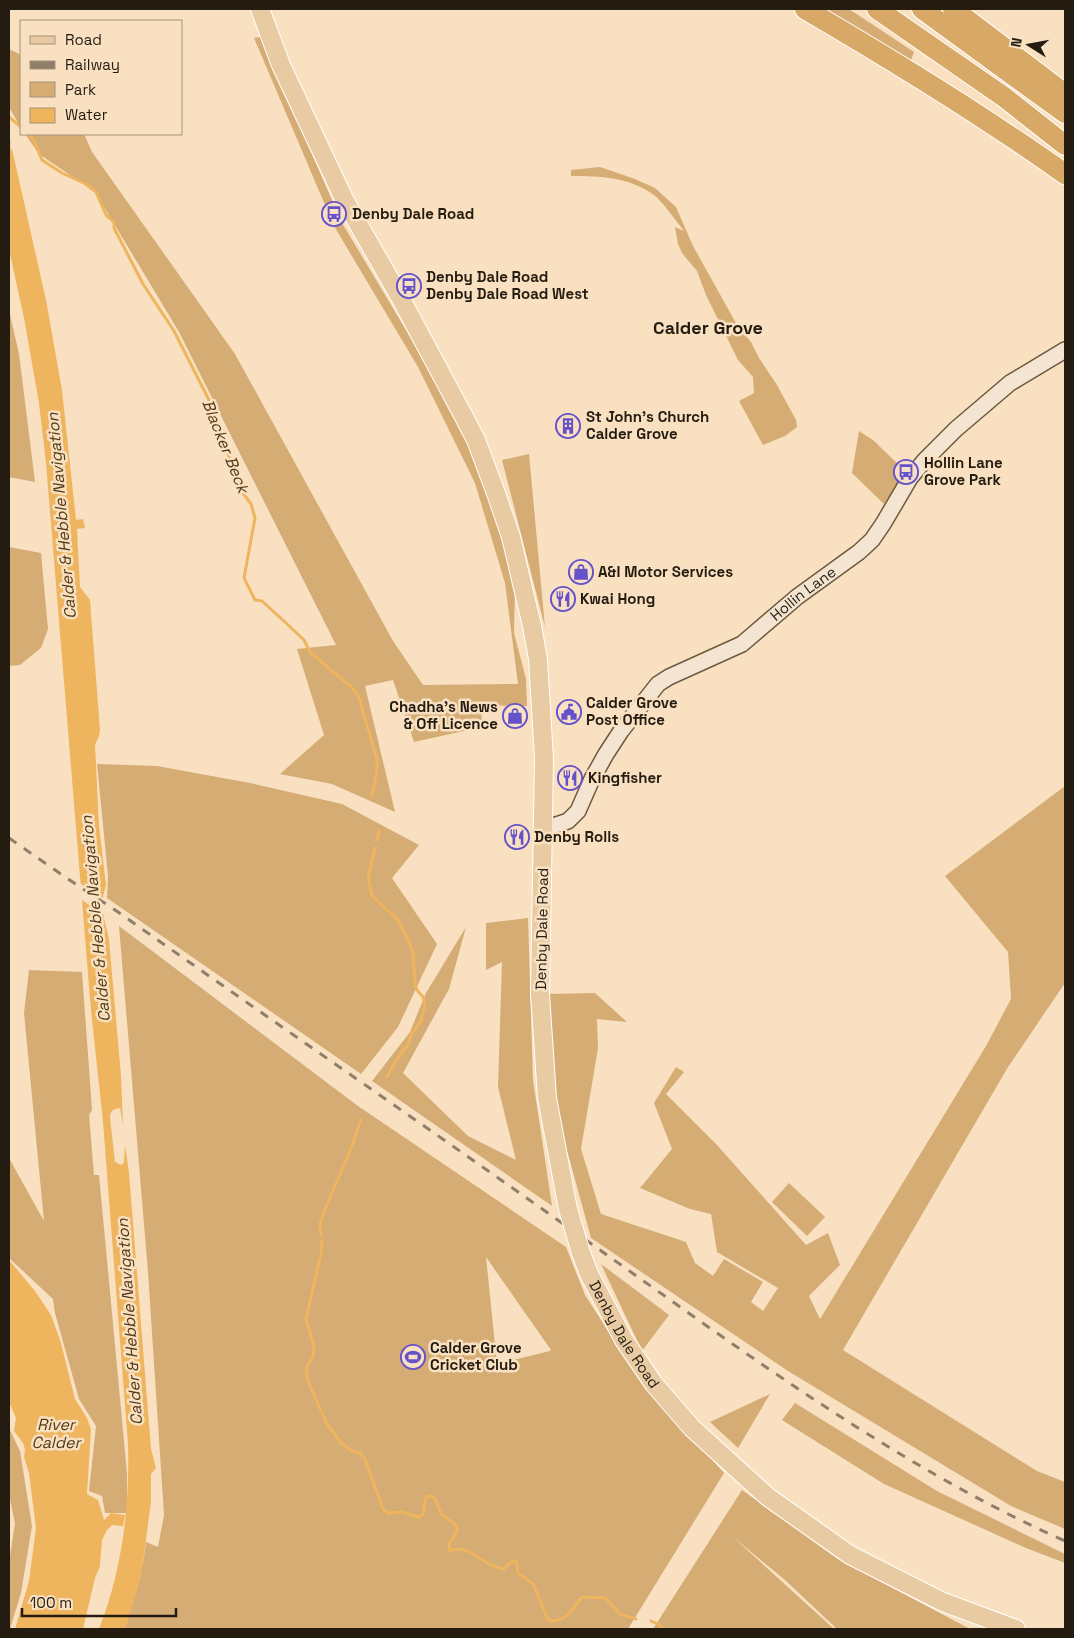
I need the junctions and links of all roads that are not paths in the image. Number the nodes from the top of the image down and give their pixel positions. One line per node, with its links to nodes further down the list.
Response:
1 (260, 9): 11 (main road, Denby Dale Road)
2 (805, 9): 9 (highway)
3 (877, 9): 8 (highway)
4 (922, 9): 7 (highway)
5 (953, 9): 6 (highway)
6 (1065, 94)
7 (1065, 113)
8 (1065, 145)
9 (1065, 174)
10 (1065, 350): 11 (street, Hollin Lane)
11 (544, 826): 12 (main road, Denby Dale Road, bridge)
12 (1016, 1629)

